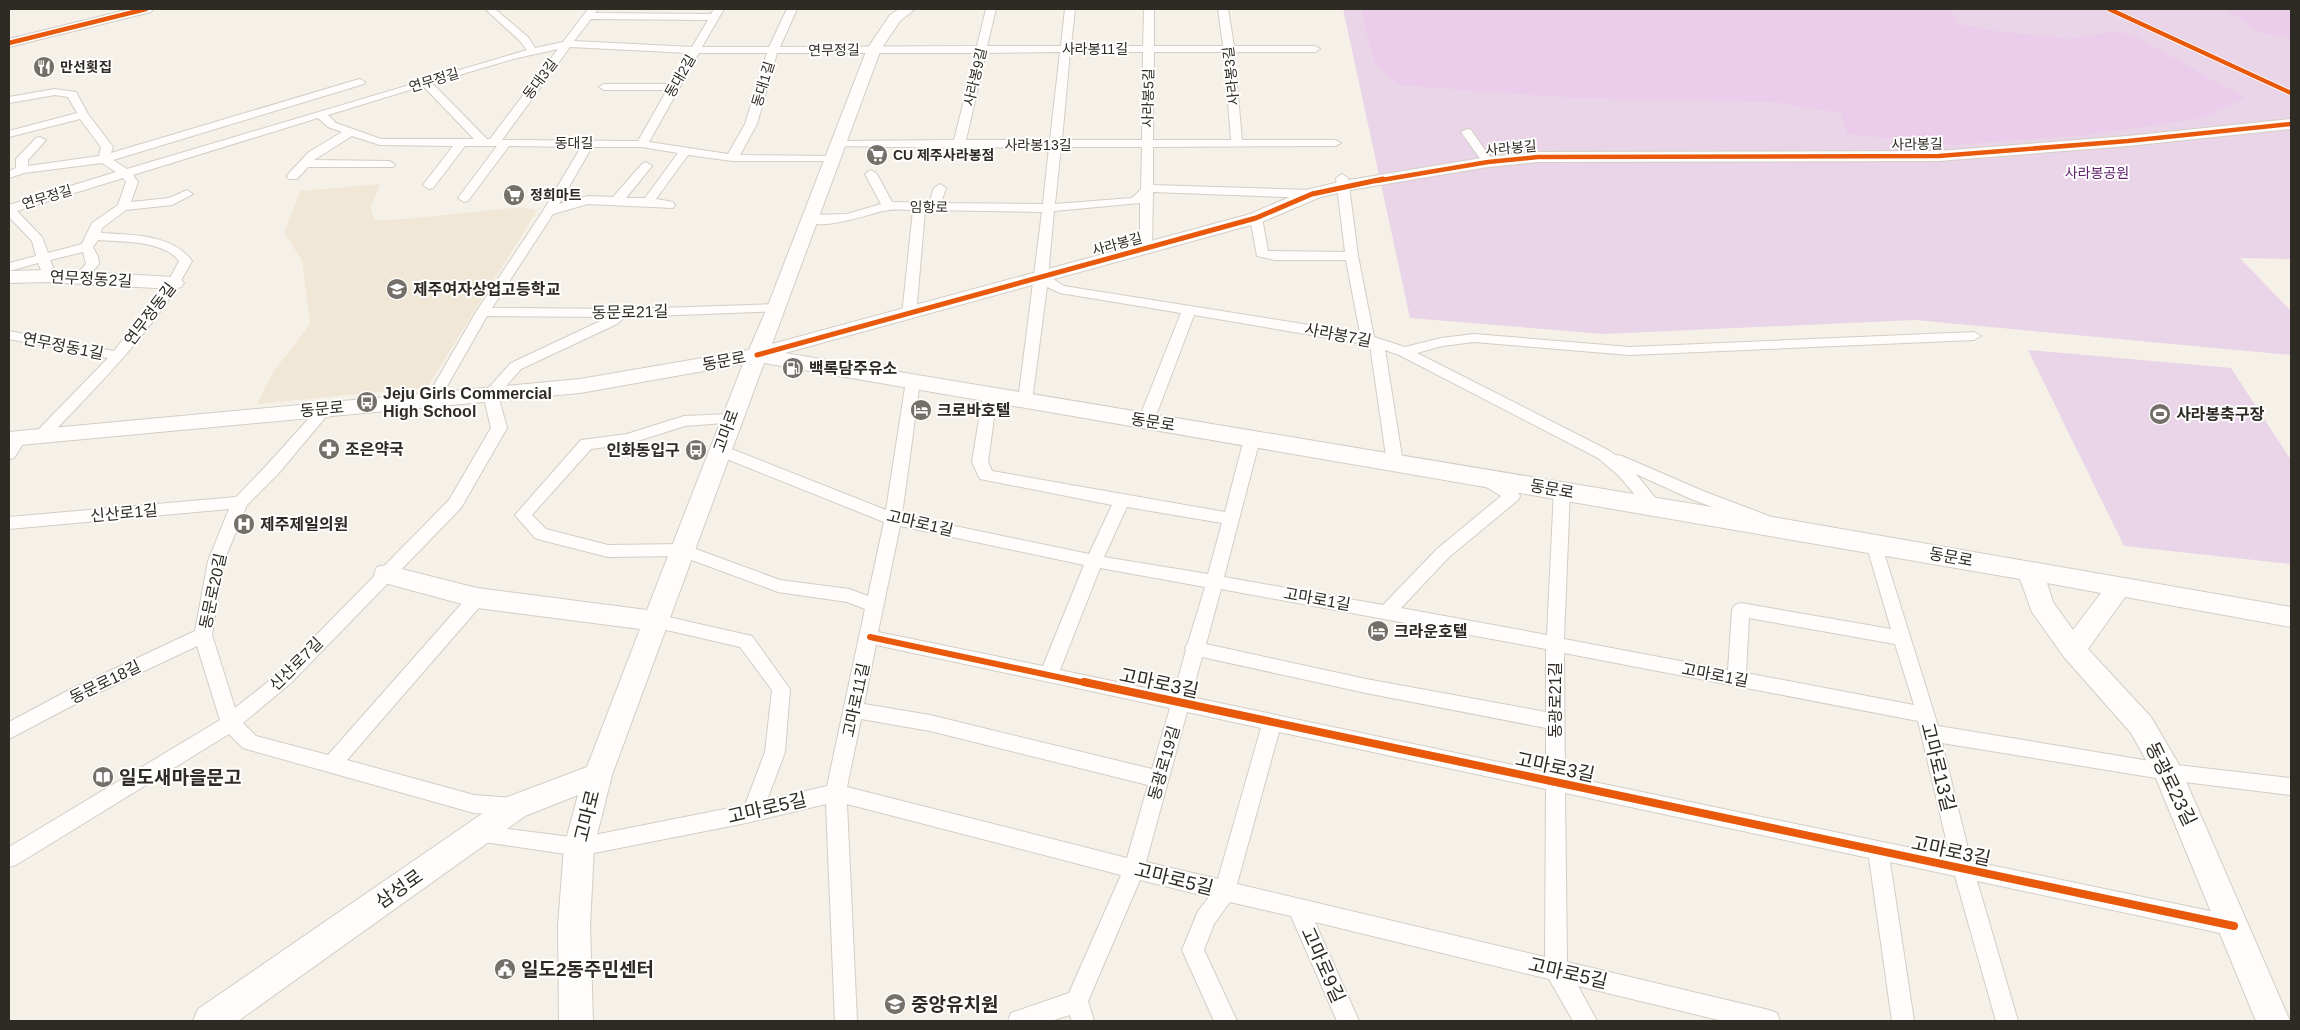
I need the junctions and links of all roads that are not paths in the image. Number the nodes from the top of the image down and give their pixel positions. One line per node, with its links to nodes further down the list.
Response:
1 (146, 9): 11 (main road)
2 (490, 9): 17 (street)
3 (792, 9): 19 (street, 동대1길)
4 (908, 9): 13 (main road)
5 (991, 9): 20 (street, 사라봉9길)
6 (1070, 9): 14 (street)
7 (1149, 9): 21 (street, 사라봉5길)
8 (1223, 9): 15 (street, 사라봉3길)
9 (590, 13): 10 (street, 동대3길); 12 (street, 동대3길)
10 (717, 13): 18 (street, 동대2길)
11 (9, 43)
12 (567, 44): 17 (street, 연무정길); 18 (street, 연무정길); 35 (street, 동대3길)
13 (874, 49): 19 (street, 연무정길); 20 (street, 사라봉11길); 45 (main road)
14 (1065, 49): 20 (street, 사라봉11길); 21 (street, 사라봉11길); 41 (street)
15 (1228, 49): 16 (street, 사라봉11길); 21 (street, 사라봉11길); 38 (street, 사라봉3길)
16 (1316, 49)
17 (532, 50): 23 (street, 연무정길)
18 (695, 50): 19 (street, 연무정길); 24 (street, 동대2길)
19 (773, 50): 47 (street, 동대1길)
20 (981, 50): 43 (street, 사라봉9길)
21 (1149, 50): 42 (street, 사라봉5길)
22 (360, 82): 48 (street)
23 (426, 83): 28 (street, 연무정길); 35 (street)
24 (674, 86): 25 (street); 40 (street, 동대2길)
25 (604, 87)
26 (9, 100): 27 (street)
27 (83, 115): 32 (street); 48 (street)
28 (321, 115): 30 (street, 동대길); 53 (street, 연무정길)
29 (2291, 124): 49 (main road, 사라봉길)
30 (352, 132): 46 (street, 동대길); 50 (street)
31 (1467, 132): 49 (street)
32 (9, 134)
33 (40, 140): 52 (street)
34 (462, 142): 35 (street, 동대길); 46 (street, 동대길); 58 (street)
35 (488, 142): 36 (street, 동대길)
36 (506, 142): 37 (street, 동대길); 63 (street)
37 (589, 143): 40 (street, 동대길); 73 (street)
38 (1237, 143): 39 (street, 사라봉13길); 42 (street, 사라봉13길)
39 (1335, 143)
40 (642, 144): 44 (street, 동대길)
41 (1055, 144): 42 (street, 사라봉13길); 43 (street, 사라봉13길); 71 (street)
42 (1148, 144): 60 (street, 사라봉5길)
43 (959, 145): 45 (street, 사라봉13길)
44 (686, 150): 47 (street, 동대길); 65 (street)
45 (836, 152): 47 (street, 동대길); 74 (main road)
46 (395, 158): 50 (street)
47 (732, 158)
48 (104, 160): 52 (street); 53 (street)
49 (1488, 162): 57 (main road, 사라봉길)
50 (304, 163): 56 (street)
51 (646, 166): 64 (street)
52 (22, 170): 55 (street, 연무정길)
53 (125, 173): 67 (street); 72 (street, 연무정길)
54 (871, 174): 68 (street)
55 (9, 175)
56 (293, 176)
57 (1343, 182): 62 (main road, 사라봉길); 78 (street)
58 (429, 185)
59 (940, 188): 70 (street)
60 (1148, 188): 62 (street); 71 (street); 77 (street, 사라봉5길)
61 (187, 194): 67 (street)
62 (1312, 194): 75 (main road, 사라봉길)
63 (464, 198)
64 (617, 200): 65 (street); 73 (street)
65 (648, 202): 66 (street)
66 (669, 205)
67 (123, 206): 76 (street)
68 (888, 206): 69 (street, 임항로); 74 (street, 임항로)
69 (919, 207): 70 (street, 임항로); 89 (street)
70 (934, 207): 71 (street, 임항로)
71 (1048, 208): 83 (street)
72 (9, 210): 80 (street, 연무정길)
73 (549, 211): 87 (street)
74 (811, 218): 85 (main road)
75 (1256, 218): 77 (main road, 사라봉길); 78 (street)
76 (90, 241): 80 (street, 연무정동길); 82 (street); 84 (street, 연무정동길)
77 (1146, 249): 83 (main road, 사라봉길)
78 (1352, 256): 92 (street)
79 (9, 267): 80 (street, 연무정동길)
80 (46, 267): 81 (main road, 연무정동2길); 82 (main road, 연무정동2길)
81 (9, 276)
82 (80, 278): 84 (main road, 연무정동2길)
83 (1040, 278): 86 (street, 사라봉7길); 89 (main road, 사라봉길); 100 (street)
84 (174, 283): 95 (street, 연무정동길)
85 (777, 308): 88 (street, 동문로21길); 94 (main road)
86 (1189, 310): 92 (street, 사라봉7길); 103 (street)
87 (483, 312): 88 (street, 동문로21길); 99 (street)
88 (622, 313): 97 (street)
89 (909, 315): 94 (main road, 사라봉길)
90 (9, 335): 95 (street, 연무정동1길)
91 (1974, 336): 93 (street)
92 (1373, 341): 93 (street, 사라봉7길); 109 (street)
93 (1404, 352): 108 (street, 사라봉7길)
94 (758, 355): 96 (main road, 동문로); 97 (main road, 동문로); 102 (main road, 고마로)
95 (118, 356): 104 (street, 연무정동길)
96 (913, 381): 98 (main road, 동문로); 115 (street, 고마로11길)
97 (490, 394): 99 (main road, 동문로); 123 (street, 신산로7길)
98 (990, 395): 100 (main road, 동문로); 112 (street)
99 (433, 399): 101 (main road, 동문로)
100 (1025, 401): 103 (main road, 동문로)
101 (325, 409): 104 (main road, 동문로); 113 (street, 동문로20길)
102 (730, 419): 107 (main road, 고마로); 120 (street)
103 (1146, 421): 105 (main road, 동문로)
104 (41, 436): 106 (main road, 동문로)
105 (1252, 439): 109 (main road, 동문로); 116 (street, 동광로19길)
106 (12, 444)
107 (719, 450): 115 (street, 고마로1길); 120 (main road, 고마로)
108 (1603, 454): 114 (street, 사라봉7길); 118 (street)
109 (1395, 463): 110 (main road, 동문로)
110 (1483, 477): 111 (main road, 동문로); 128 (street)
111 (1562, 490): 114 (main road, 동문로); 134 (street, 동광로21길)
112 (1122, 501): 116 (street); 121 (street)
113 (240, 502): 117 (street, 신산로1길); 131 (street, 동문로20길)
114 (1653, 506): 118 (main road, 동문로)
115 (893, 519): 121 (street, 고마로1길); 127 (street, 고마로11길)
116 (1231, 519): 124 (street, 동광로19길)
117 (9, 523)
118 (1784, 528): 119 (main road, 동문로)
119 (1874, 544): 122 (main road, 동문로); 133 (street, 고마로13길)
120 (682, 550): 127 (street); 130 (main road, 고마로)
121 (1094, 561): 124 (street, 고마로1길); 137 (street)
122 (2030, 571): 125 (main road, 동문로); 136 (main road, 동광로23길)
123 (386, 574): 126 (main road); 143 (street, 신산로7길)
124 (1215, 580): 128 (street, 고마로1길); 135 (street, 동광로19길)
125 (2119, 587): 129 (main road, 동문로); 136 (main road)
126 (477, 598): 130 (main road); 146 (street)
127 (876, 606): 132 (street, 고마로11길)
128 (1387, 612): 134 (street, 고마로1길)
129 (2291, 617)
130 (655, 622): 148 (main road, 고마로); 154 (street)
131 (203, 635): 143 (street, 동문로20길); 145 (street, 동문로18길)
132 (870, 636): 137 (street, 고마로3길); 140 (street, 고마로11길)
133 (1902, 638): 138 (street); 144 (street, 고마로13길)
134 (1555, 644): 138 (street, 고마로1길); 142 (street, 동광로21길)
135 (1194, 648): 139 (street, 동광로19길); 142 (street)
136 (2073, 650): 147 (main road, 동광로23길)
137 (1049, 675): 139 (street, 고마로3길)
138 (1737, 679): 144 (street, 고마로1길)
139 (1181, 703): 141 (street, 고마로3길); 149 (street, 동광로19길)
140 (854, 710): 149 (street); 152 (street, 고마로11길)
141 (1272, 722): 150 (street, 고마로3길); 161 (street)
142 (1555, 722): 150 (street, 동광로21길)
143 (230, 723): 146 (street, 동문로20길); 158 (street, 신산로7길)
144 (1928, 724): 147 (street, 고마로1길); 160 (street, 고마로13길)
145 (9, 731)
146 (331, 765): 153 (street, 동문로20길)
147 (2168, 772): 151 (street, 고마로1길); 163 (main road, 동광로23길)
148 (598, 775): 153 (main road, 삼성로); 156 (main road, 고마로)
149 (1159, 779): 159 (street, 동광로19길)
150 (1555, 782): 157 (street, 고마로3길); 164 (street, 동광로21길)
151 (2291, 786)
152 (836, 793): 154 (street, 고마로5길); 159 (street, 고마로5길); 168 (street, 고마로11길)
153 (515, 807): 155 (main road, 삼성로)
154 (753, 812): 156 (street, 고마로5길)
155 (477, 834): 156 (street, 고마로5길); 166 (main road, 삼성로)
156 (579, 848): 167 (main road, 고마로)
157 (1878, 851): 160 (street, 고마로3길); 174 (street)
158 (9, 858)
159 (1134, 869): 161 (street, 고마로5길); 165 (street, 동광로19길)
160 (1963, 869): 163 (street, 고마로3길); 175 (street, 고마로13길)
161 (1225, 891): 162 (street, 고마로5길); 170 (street)
162 (1298, 908): 164 (street, 고마로5길); 171 (street, 고마로9길)
163 (2234, 926): 176 (main road, 동광로23길)
164 (1556, 970): 172 (street); 173 (street, 고마로5길)
165 (1080, 1011): 169 (street)
166 (210, 1021)
167 (576, 1021)
168 (846, 1021)
169 (1019, 1021)
170 (1226, 1021)
171 (1348, 1021)
172 (1586, 1021)
173 (1769, 1021)
174 (1903, 1021)
175 (2007, 1021)
176 (2273, 1021)

